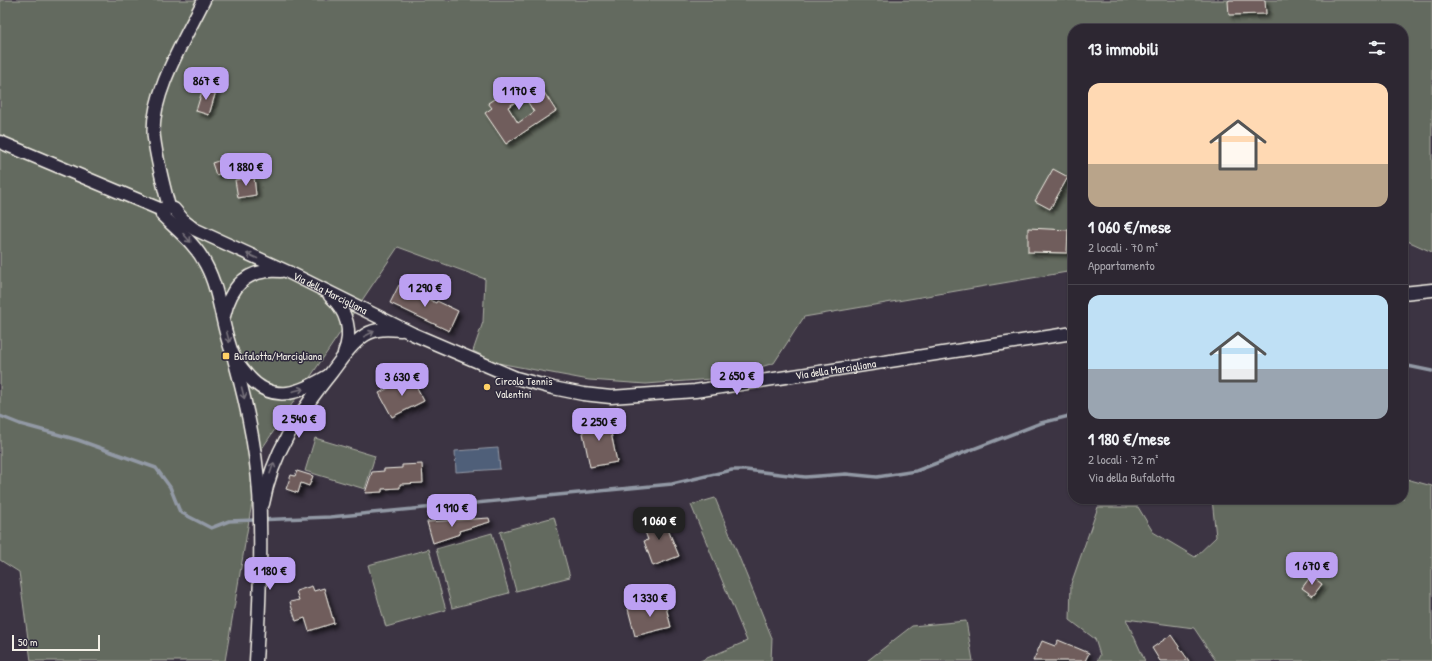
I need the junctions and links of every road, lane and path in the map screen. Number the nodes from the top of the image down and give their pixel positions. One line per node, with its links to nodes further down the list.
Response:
1 (204, 0): 3 (street)
2 (0, 142): 3 (street, Via della Marcigliana)
3 (166, 208): 4 (street, Via della Marcigliana, one-way to 3); 8 (street, one-way to 8)
4 (288, 272): 5 (street, Via della Marcigliana); 8 (street)
5 (324, 290): 9 (street, Via della Marcigliana); 12 (street)
6 (1432, 290): 7 (street)
7 (1408, 292)
8 (223, 318): 11 (street, one-way to 11)
9 (413, 334): 10 (street, Via della Marcigliana); 12 (street, one-way to 9)
10 (1068, 334)
11 (233, 355): 13 (street, one-way to 13); 14 (street, one-way to 14)
12 (341, 360): 13 (street)
13 (328, 376): 14 (street, one-way to 13)
14 (260, 520): 15 (street)
15 (256, 661)

